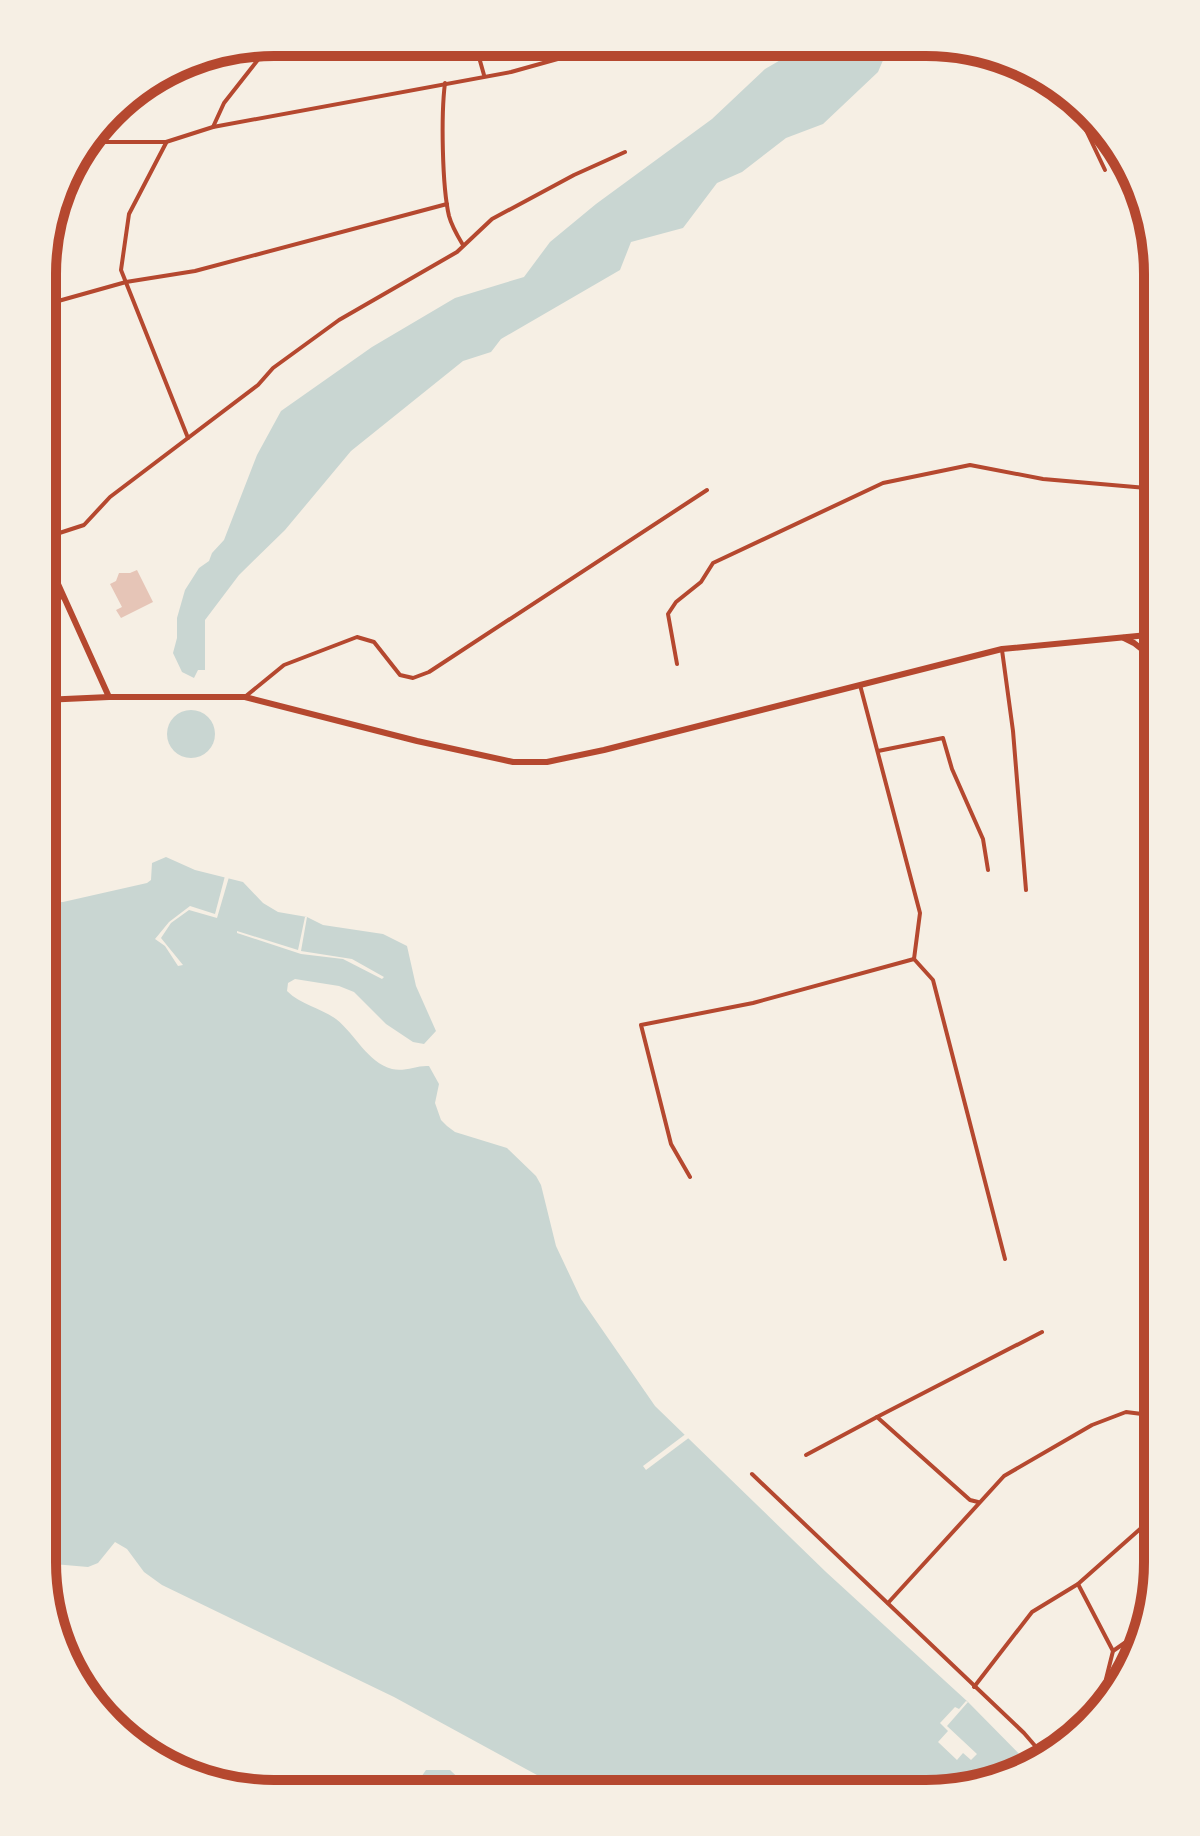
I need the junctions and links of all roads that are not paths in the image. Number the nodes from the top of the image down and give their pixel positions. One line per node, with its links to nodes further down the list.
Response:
1 (479, 56): 4 (street)
2 (568, 56): 4 (street)
3 (260, 57): 7 (street)
4 (484, 75): 5 (street)
5 (445, 83): 7 (street); 12 (street)
6 (1083, 123): 11 (street)
7 (213, 127): 9 (street)
8 (100, 142): 9 (street)
9 (166, 142): 14 (street)
10 (625, 152): 13 (street)
11 (1105, 170)
12 (447, 204): 13 (street); 14 (street)
13 (463, 245): 16 (street)
14 (126, 282): 15 (street); 16 (street)
15 (56, 302)
16 (188, 438): 19 (street)
17 (1144, 488): 27 (street)
18 (707, 490): 30 (street)
19 (56, 534)
20 (56, 582): 21 (main road)
21 (62, 597): 22 (street); 29 (main road)
22 (56, 599)
23 (1144, 635): 24 (main road)
24 (1121, 637): 25 (main road); 26 (main road)
25 (1002, 649): 28 (main road); 34 (street)
26 (1144, 651)
27 (677, 664)
28 (859, 685): 30 (main road); 32 (street)
29 (109, 697): 30 (main road); 31 (main road)
30 (245, 697)
31 (56, 699)
32 (878, 751): 33 (street); 35 (street)
33 (988, 870)
34 (1026, 890)
35 (914, 959): 36 (street); 37 (street)
36 (690, 1177)
37 (1005, 1259)
38 (1042, 1332): 40 (street)
39 (1144, 1414): 43 (street)
40 (877, 1417): 41 (street); 43 (street)
41 (806, 1455)
42 (752, 1474): 46 (street)
43 (979, 1502): 46 (street)
44 (1144, 1526): 45 (street)
45 (1078, 1584): 48 (street); 50 (street)
46 (888, 1603): 50 (street)
47 (1129, 1640): 48 (street)
48 (1113, 1651): 49 (street)
49 (1107, 1682)
50 (974, 1687): 51 (street)
51 (1038, 1749)

